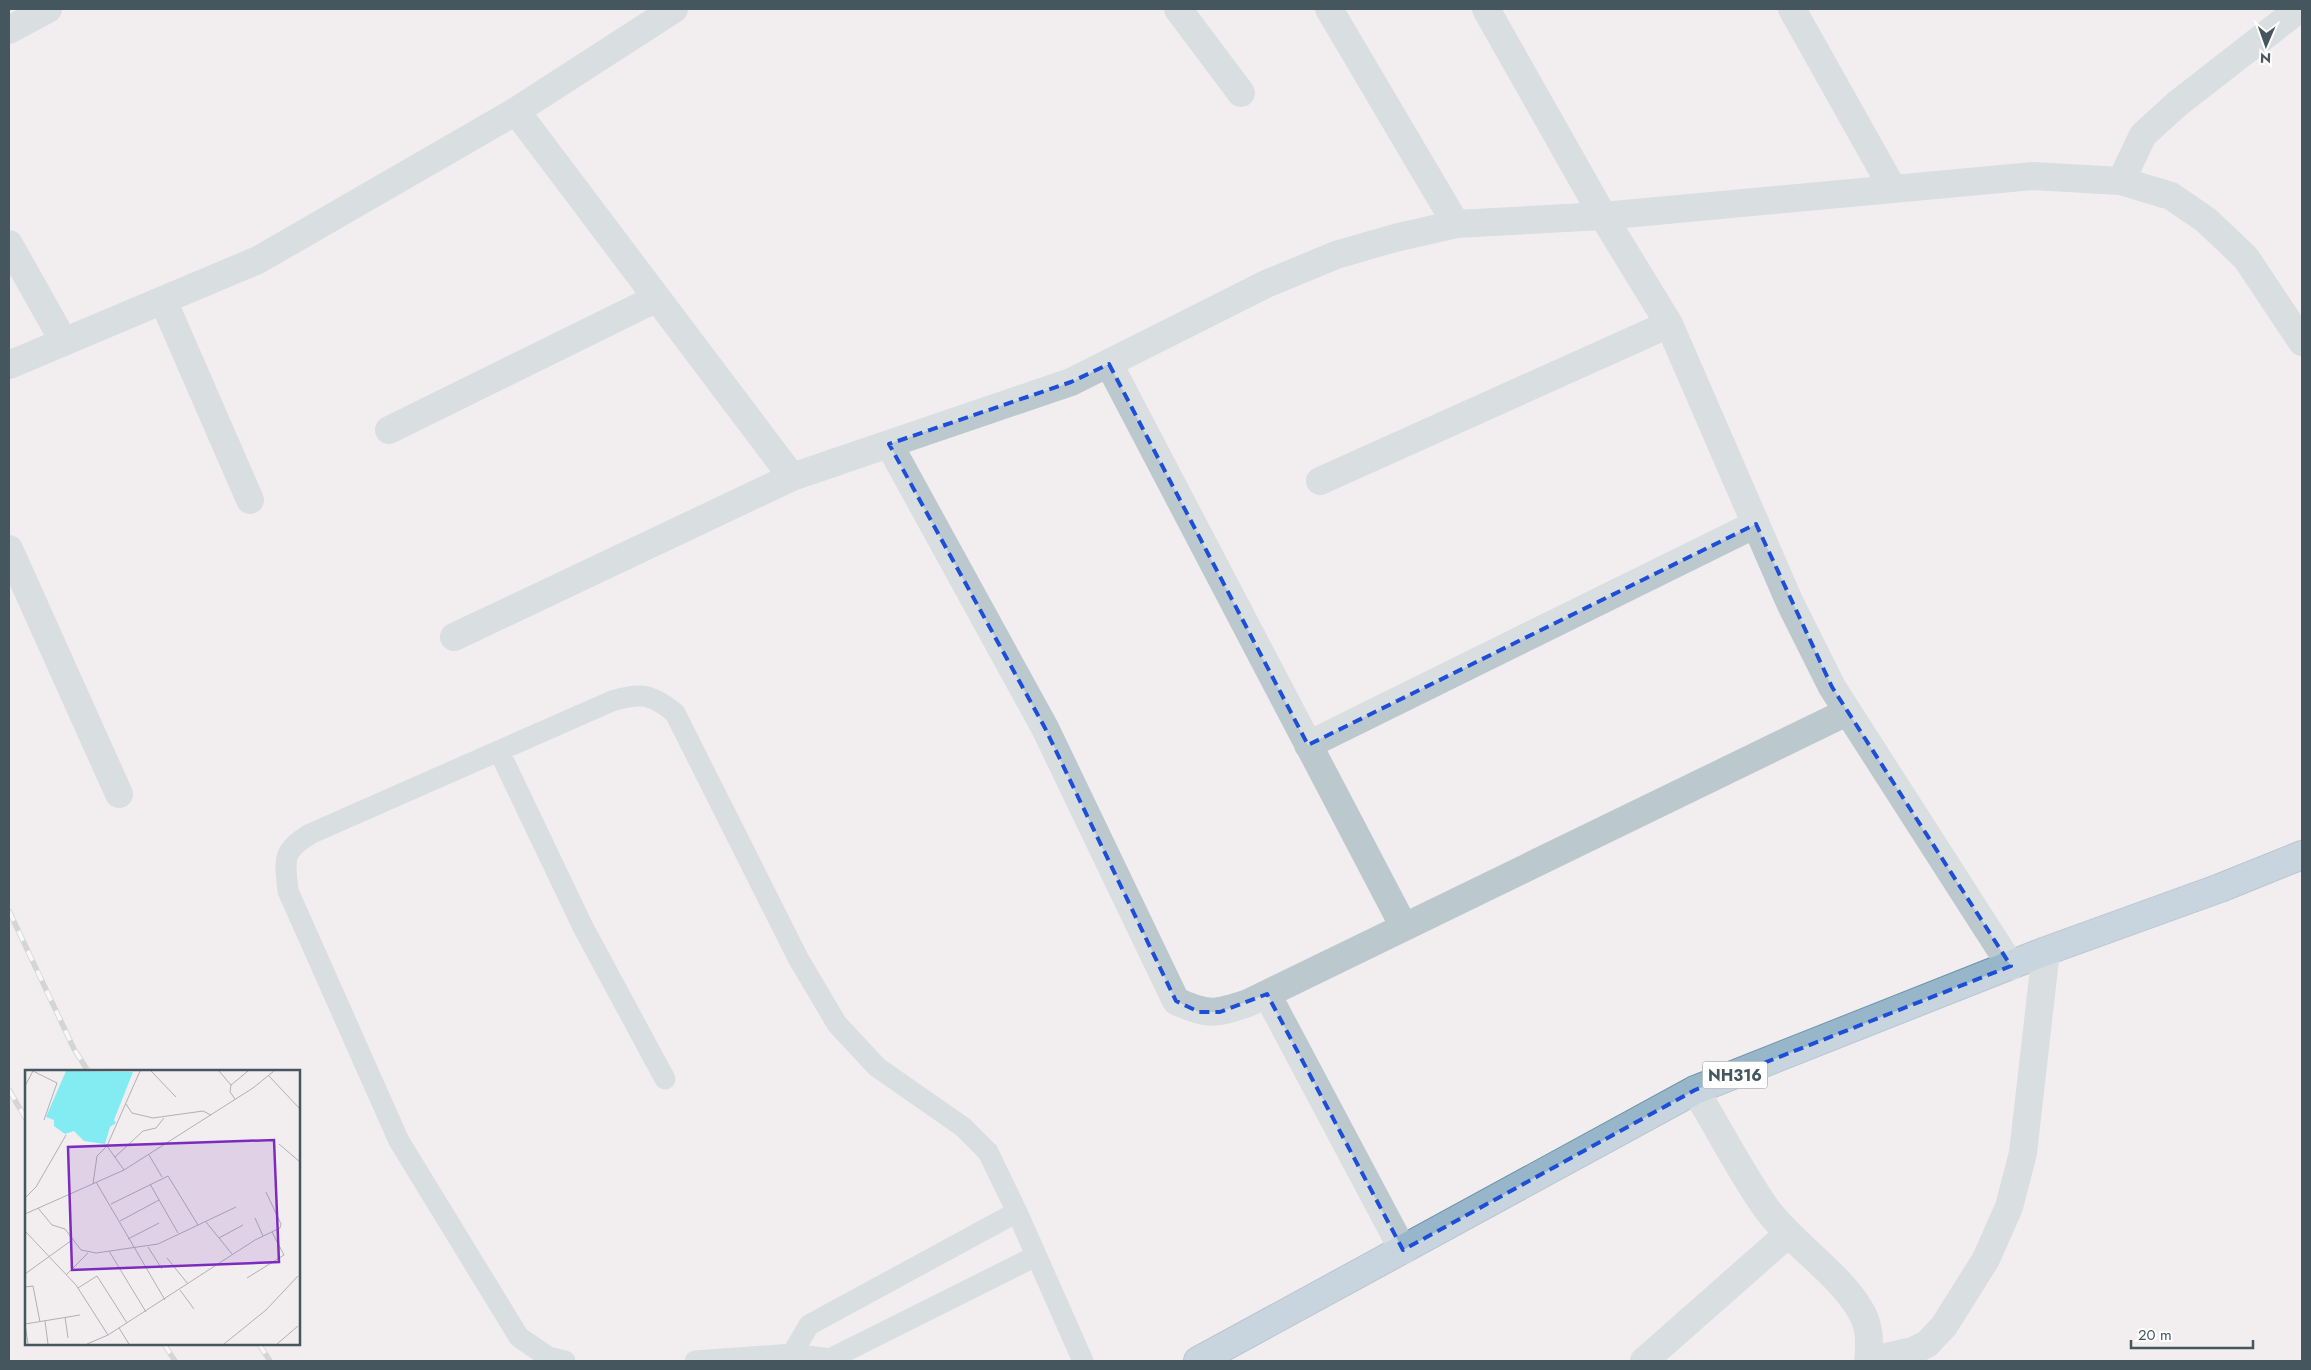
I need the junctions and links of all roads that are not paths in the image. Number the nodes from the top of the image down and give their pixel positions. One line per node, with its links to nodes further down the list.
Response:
1 (48, 9): 8 (street)
2 (674, 9): 10 (street)
3 (1178, 9): 9 (street)
4 (1329, 9): 14 (street)
5 (1486, 9): 13 (street)
6 (1792, 9): 12 (street)
7 (2299, 9): 11 (street)
8 (9, 30)
9 (1241, 93)
10 (516, 111): 16 (street); 17 (street)
11 (2121, 181): 12 (street); 19 (street)
12 (1893, 189): 13 (street)
13 (1604, 216): 14 (street); 18 (street)
14 (1456, 224): 21 (street)
15 (9, 244): 20 (street)
16 (657, 298): 23 (street); 25 (street)
17 (163, 300): 20 (street); 27 (street)
18 (1668, 324): 26 (street); 28 (street)
19 (2300, 335)
20 (64, 342): 22 (street)
21 (1109, 364): 24 (street); 32 (street)
22 (9, 365)
23 (389, 430)
24 (889, 444): 25 (street); 39 (street)
25 (792, 477): 30 (street)
26 (1320, 480)
27 (250, 500)
28 (1756, 524): 31 (street); 32 (street)
29 (9, 549): 34 (street)
30 (454, 637)
31 (1848, 712): 36 (street); 38 (street)
32 (1308, 745): 36 (street)
33 (499, 751): 40 (lane); 42 (lane); 47 (lane)
34 (119, 794)
35 (2302, 855): 37 (highway, NH316)
36 (1404, 927): 39 (street)
37 (2046, 952): 38 (highway, NH316); 52 (street)
38 (2011, 966): 41 (highway, NH316)
39 (1267, 994): 44 (street)
40 (665, 1079)
41 (1695, 1090): 43 (street); 44 (highway, NH316)
42 (1017, 1212): 45 (lane); 46 (lane)
43 (1788, 1234): 51 (street); 52 (street)
44 (1402, 1250): 50 (highway, NH316)
45 (1036, 1256): 46 (lane); 49 (lane)
46 (792, 1354): 48 (lane)
47 (565, 1361)
48 (694, 1361)
49 (1083, 1361)
50 (1198, 1361)
51 (1644, 1361)
52 (1869, 1361)

